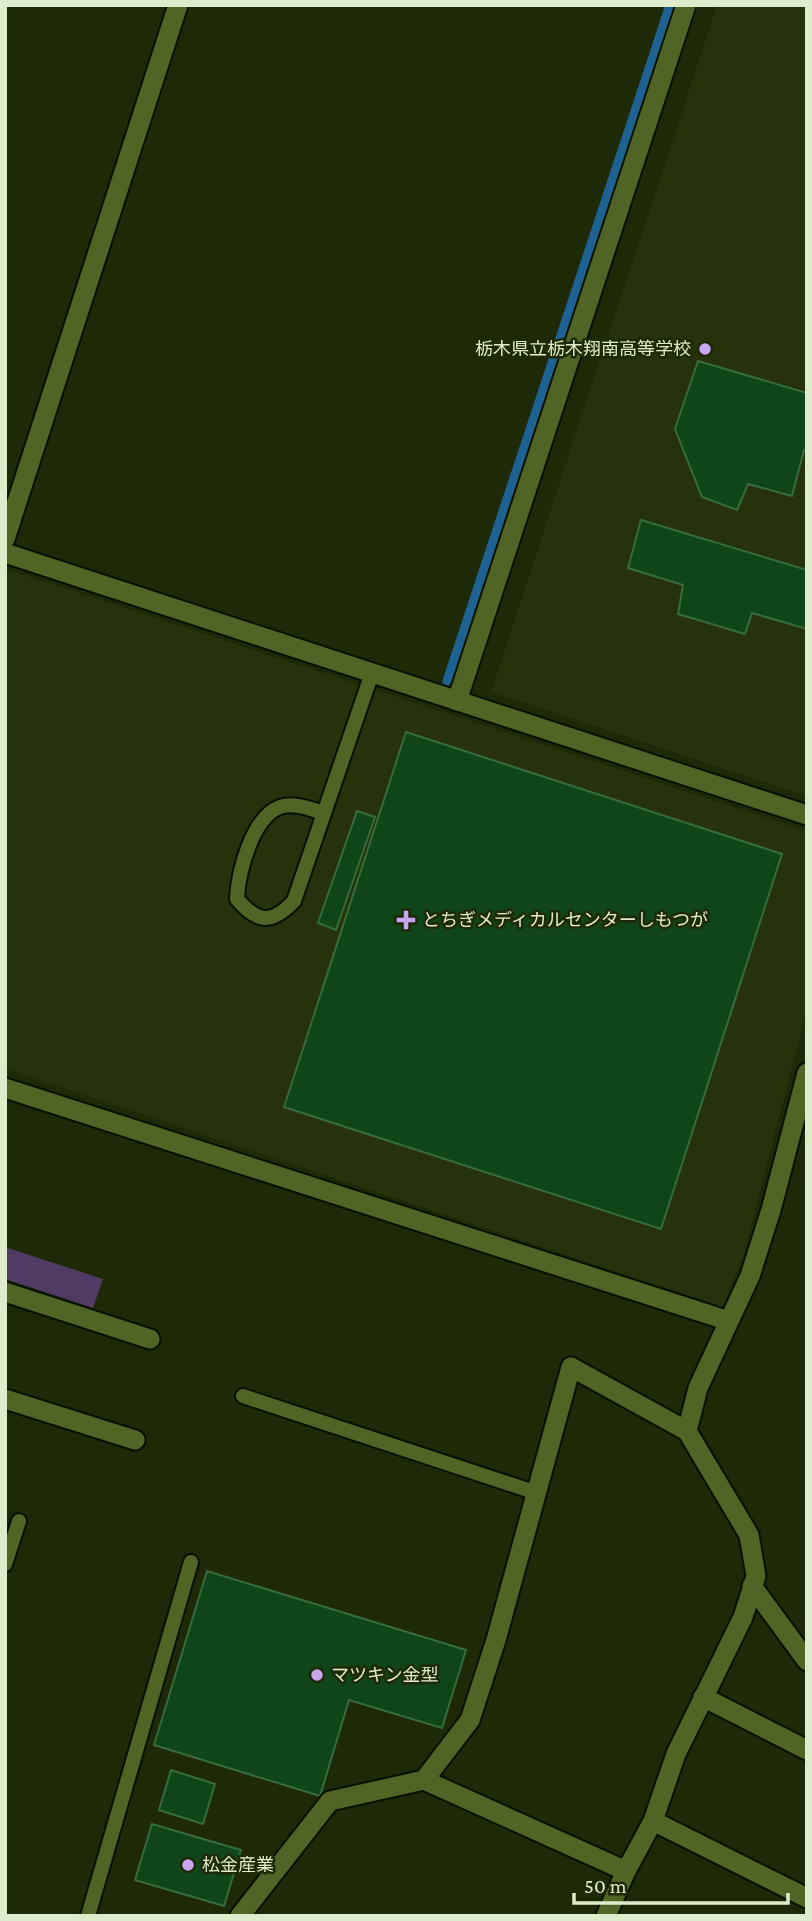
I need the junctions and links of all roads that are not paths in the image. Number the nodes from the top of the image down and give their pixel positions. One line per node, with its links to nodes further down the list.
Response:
1 (178, 5): 3 (street)
2 (686, 5): 6 (street)
3 (5, 539)
4 (5, 553): 5 (street)
5 (372, 673): 6 (street); 7 (lane)
6 (457, 701): 8 (street)
7 (324, 813): 7 (lane)
8 (807, 814)
9 (807, 1073): 12 (street)
10 (5, 1088): 12 (street)
11 (5, 1292): 13 (street)
12 (729, 1321): 16 (street)
13 (150, 1339)
14 (243, 1396): 18 (lane)
15 (5, 1399): 17 (street)
16 (687, 1431): 18 (street); 22 (street)
17 (135, 1440)
18 (537, 1493): 26 (street)
19 (19, 1521): 21 (lane)
20 (191, 1562): 30 (lane)
21 (5, 1564)
22 (752, 1586): 23 (street); 24 (street)
23 (807, 1661)
24 (703, 1697): 25 (street); 27 (street)
25 (807, 1750)
26 (424, 1780): 28 (street); 31 (street)
27 (653, 1821): 28 (street); 29 (street)
28 (626, 1871): 32 (street)
29 (807, 1898)
30 (88, 1916)
31 (240, 1916)
32 (607, 1916)

